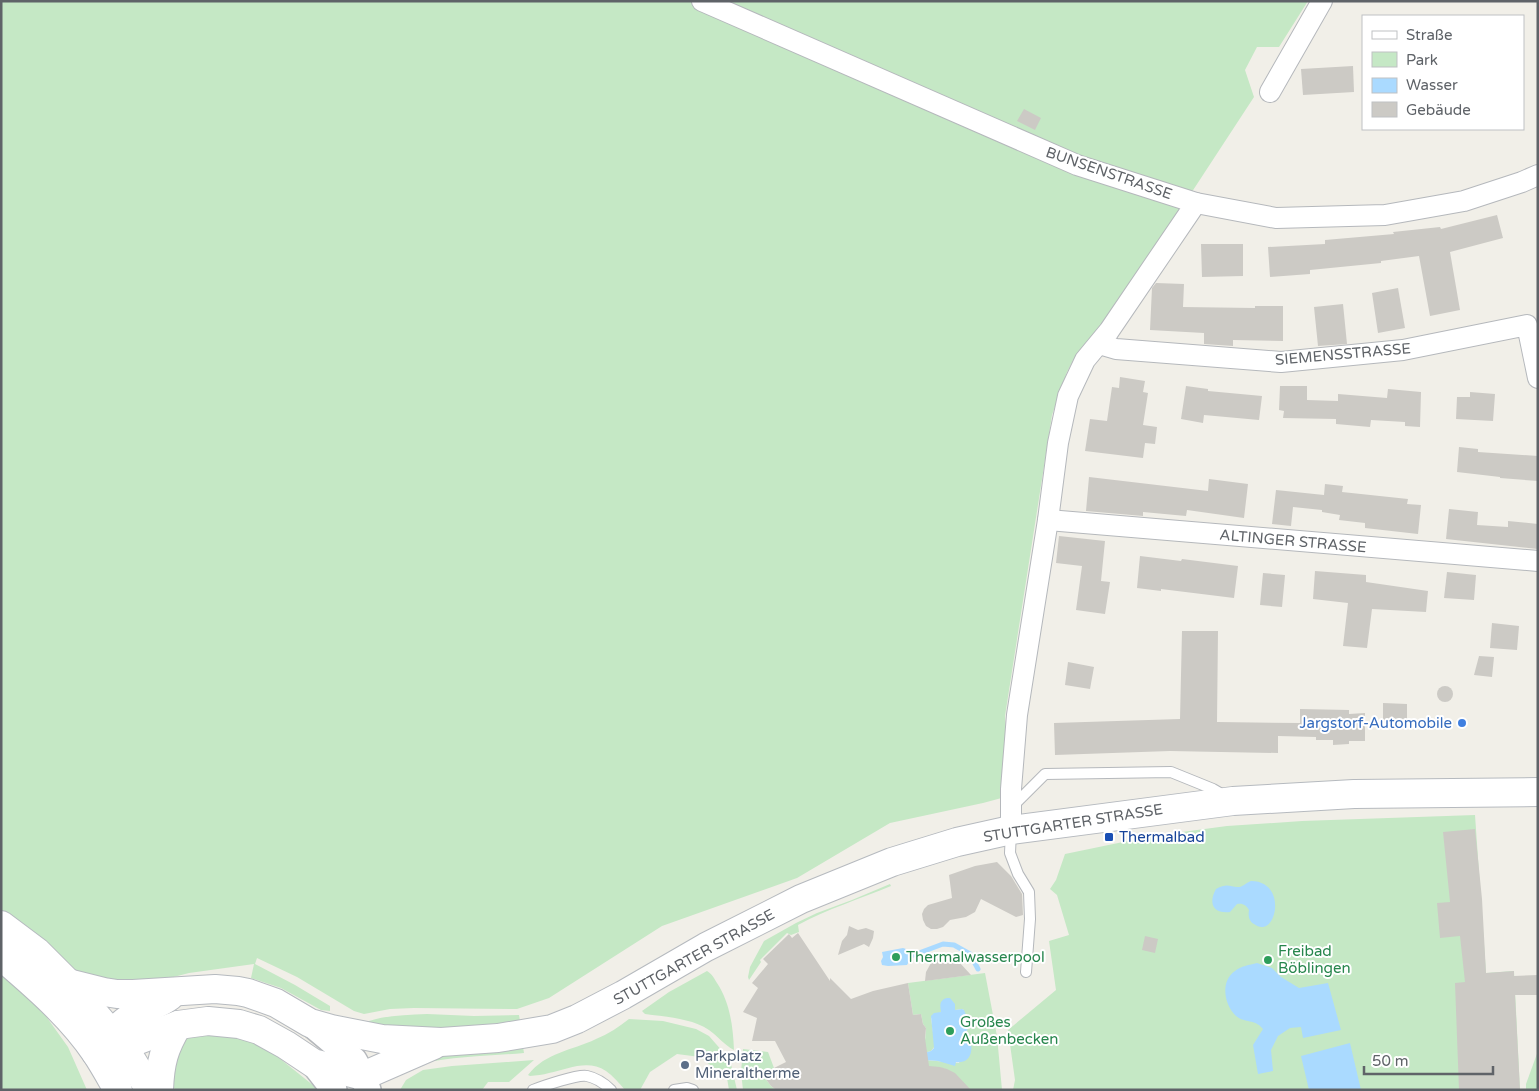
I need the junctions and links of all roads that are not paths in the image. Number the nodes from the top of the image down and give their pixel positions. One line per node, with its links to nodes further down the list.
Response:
1 (702, 1): 5 (street, BUNSENSTRASSE)
2 (1322, 1): 3 (street)
3 (1270, 92)
4 (1538, 175): 5 (street, BUNSENSTRASSE)
5 (1196, 203): 6 (street)
6 (1099, 344): 7 (street, SIEMENSSTRASSE); 8 (street)
7 (1538, 378)
8 (1048, 520): 9 (street, ALTINGER STRASSE); 12 (street)
9 (1538, 561)
10 (1538, 792): 11 (main road, STUTTGARTER STRASSE)
11 (1232, 801): 12 (main road, STUTTGARTER STRASSE); 12 (lane)
12 (1012, 818): 15 (lane); 21 (main road, STUTTGARTER STRASSE)
13 (1, 925): 16 (main road)
14 (1, 956): 22 (main road)
15 (1026, 972)
16 (68, 983): 17 (main road); 22 (main road)
17 (178, 991): 18 (main road, STUTTGARTER STRASSE); 22 (main road, STUTTGARTER STRASSE)
18 (310, 1023): 20 (main road, STUTTGARTER STRASSE); 23 (street, STUTTGARTER STRASSE)
19 (178, 1025): 22 (main road); 23 (main road); 26 (main road)
20 (398, 1041): 21 (main road, STUTTGARTER STRASSE); 23 (street, STUTTGARTER STRASSE)
21 (441, 1042): 23 (main road, STUTTGARTER STRASSE)
22 (110, 1044): 24 (main road); 25 (main road)
23 (351, 1080)
24 (118, 1090)
25 (150, 1090)
26 (159, 1090)
27 (533, 1090): 28 (lane)
28 (612, 1090)
29 (674, 1090): 30 (lane)
30 (693, 1090)

